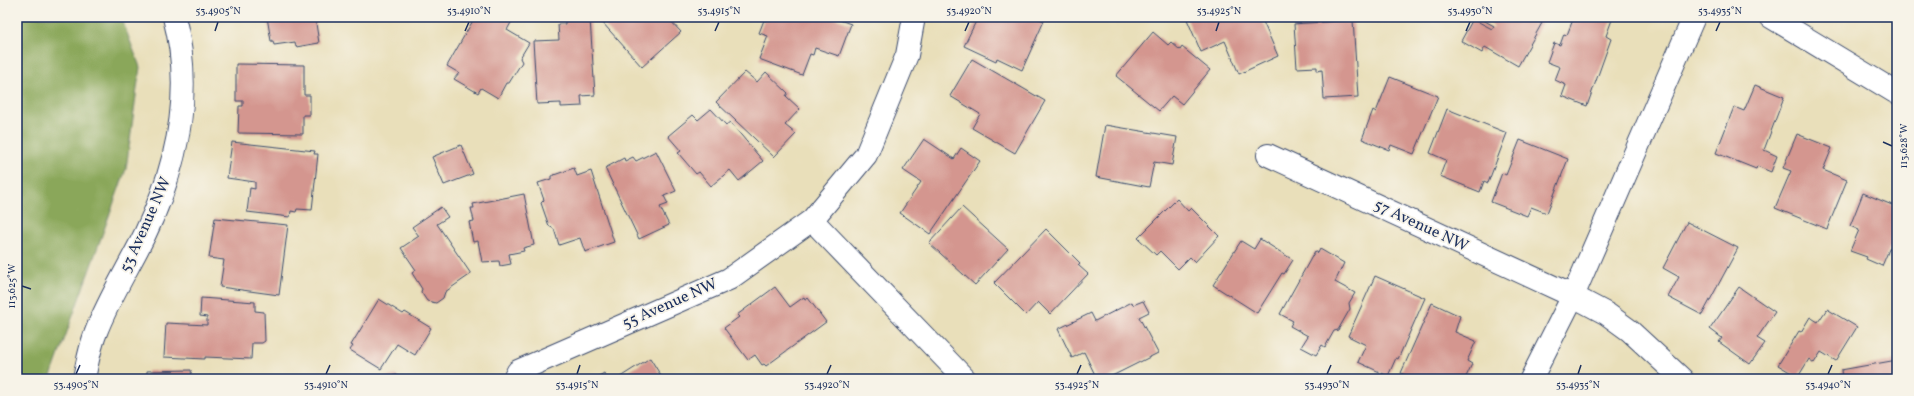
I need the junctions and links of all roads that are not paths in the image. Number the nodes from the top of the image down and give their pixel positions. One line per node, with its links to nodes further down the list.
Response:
1 (174, 17): 10 (street, 53 Avenue NW)
2 (914, 17): 7 (street, 55 Avenue NW)
3 (1694, 17): 8 (street)
4 (1771, 17): 5 (street)
5 (1895, 92)
6 (1268, 155): 8 (street, 57 Avenue NW)
7 (812, 220): 9 (street, 55 Avenue NW); 11 (street)
8 (1573, 296): 12 (street); 13 (street, 57 Avenue NW)
9 (516, 375)
10 (84, 379)
11 (965, 379)
12 (1531, 379)
13 (1682, 379)

